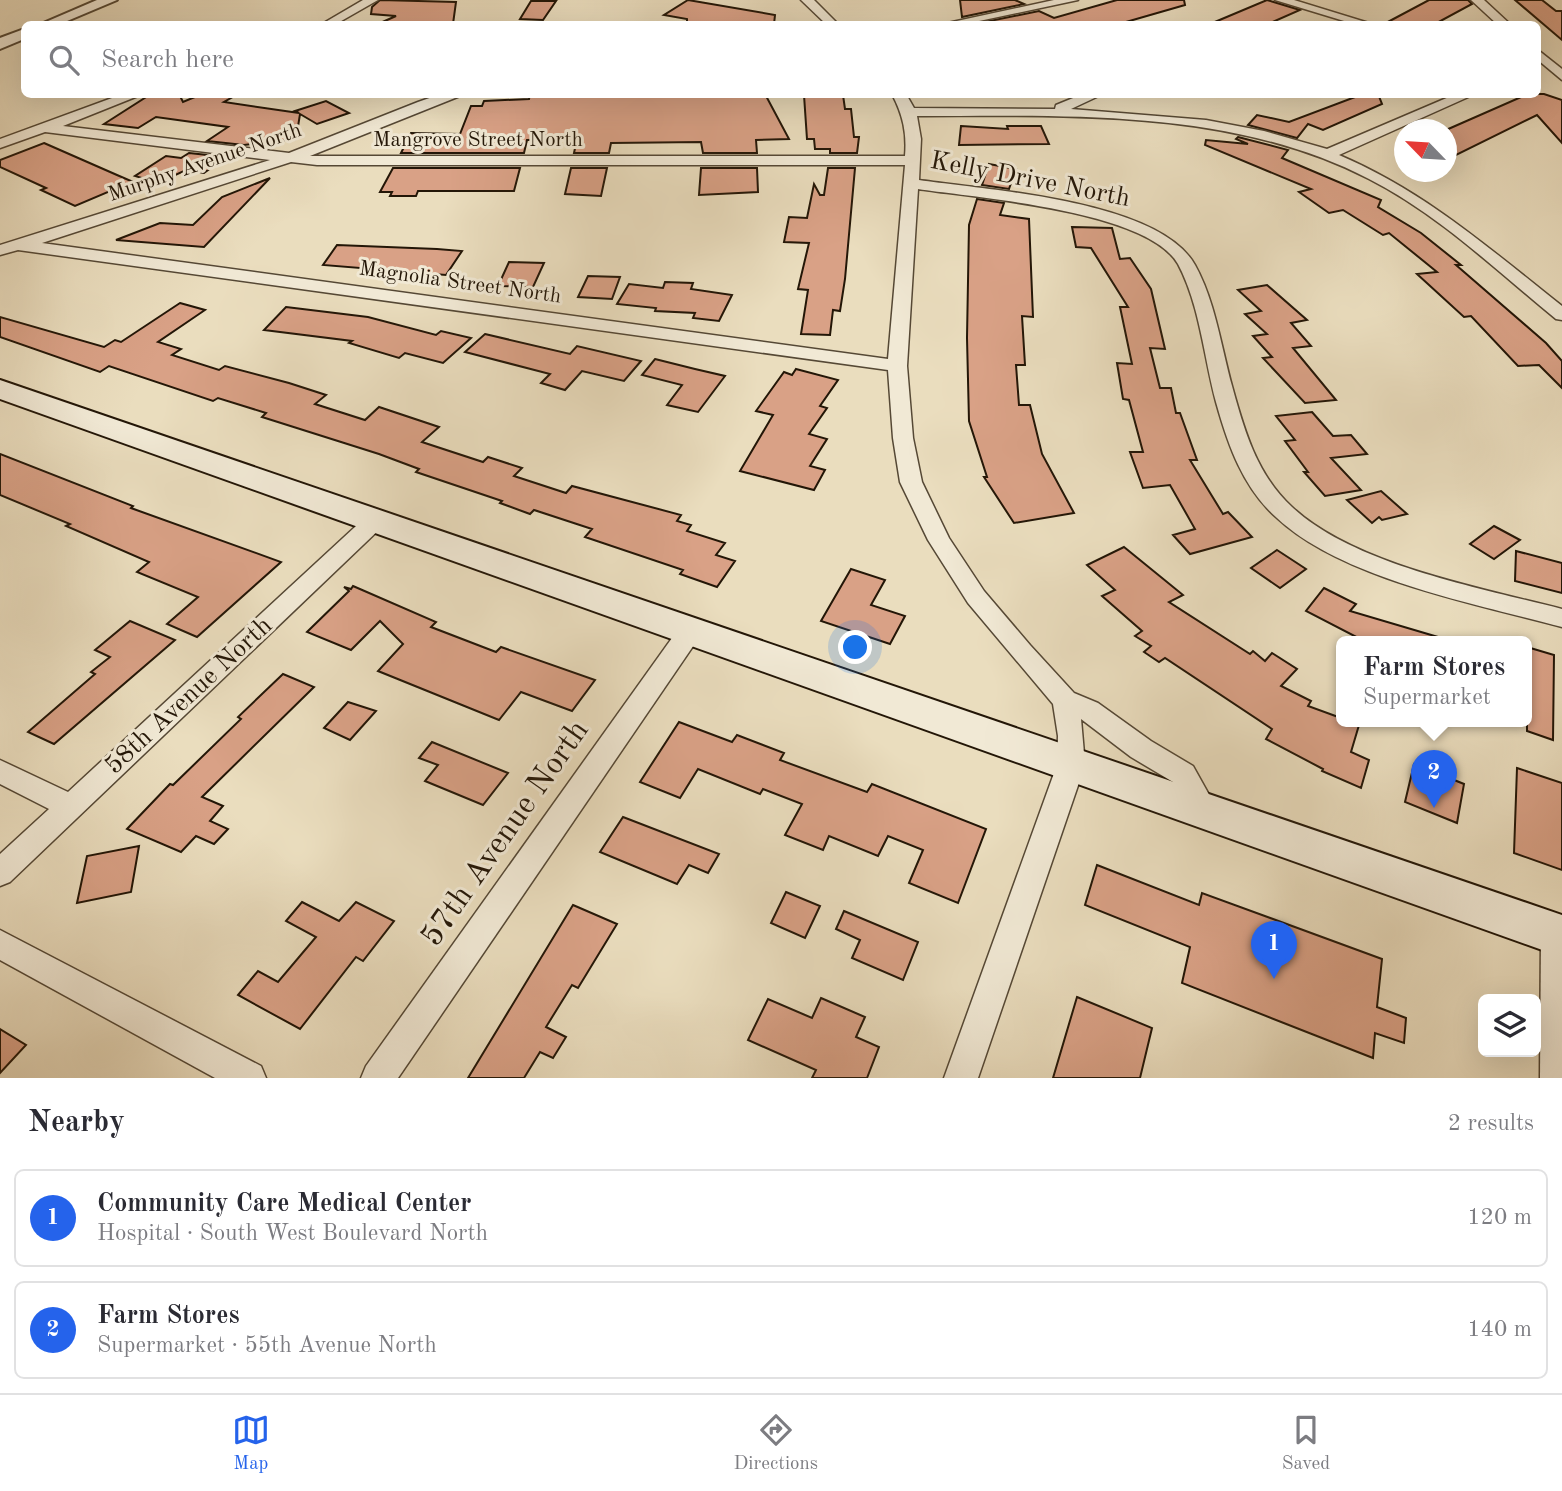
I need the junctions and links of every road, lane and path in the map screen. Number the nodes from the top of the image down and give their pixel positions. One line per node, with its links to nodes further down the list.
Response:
1 (110, 0): 8 (street)
2 (372, 0): 9 (street)
3 (807, 0): 10 (street)
4 (1072, 0): 11 (street)
5 (1282, 0): 7 (street)
6 (1477, 0): 14 (street)
7 (1337, 16): 12 (street); 13 (street)
8 (56, 21)
9 (334, 21)
10 (829, 21)
11 (964, 21)
12 (1321, 21)
13 (1355, 21)
14 (1501, 21)
15 (21, 35): 16 (street)
16 (0, 44)
17 (1541, 57): 19 (street)
18 (1541, 72): 19 (street)
19 (1560, 74)
20 (126, 98): 26 (street)
21 (444, 98): 29 (street, Murphy Avenue North)
22 (1088, 98): 25 (street)
23 (1460, 98): 28 (street)
24 (904, 103): 25 (street); 30 (street)
25 (1055, 113): 28 (street)
26 (44, 128): 27 (street); 29 (street, Mangrove Street North)
27 (0, 144)
28 (1326, 155): 33 (street)
29 (285, 159): 30 (street, Mangrove Street North); 32 (street, Murphy Avenue North)
30 (914, 160): 31 (street)
31 (912, 184): 34 (street); 37 (street, Kelly Drive North)
32 (9, 247): 34 (street, Magnolia Street North)
33 (1562, 315)
34 (897, 366): 39 (street)
35 (0, 389): 36 (main road)
36 (377, 519): 38 (main road); 42 (street, 58th Avenue North)
37 (1562, 618)
38 (691, 630): 40 (main road); 48 (street, 57th Avenue North)
39 (1065, 700): 40 (street); 43 (street)
40 (1071, 765): 43 (main road); 49 (street)
41 (0, 772): 42 (street)
42 (71, 807): 44 (street, 58th Avenue North)
43 (1203, 809): 45 (main road)
44 (0, 873)
45 (1559, 935): 50 (street)
46 (0, 944): 47 (street)
47 (250, 1078)
48 (378, 1078)
49 (961, 1078)
50 (1557, 1078)

